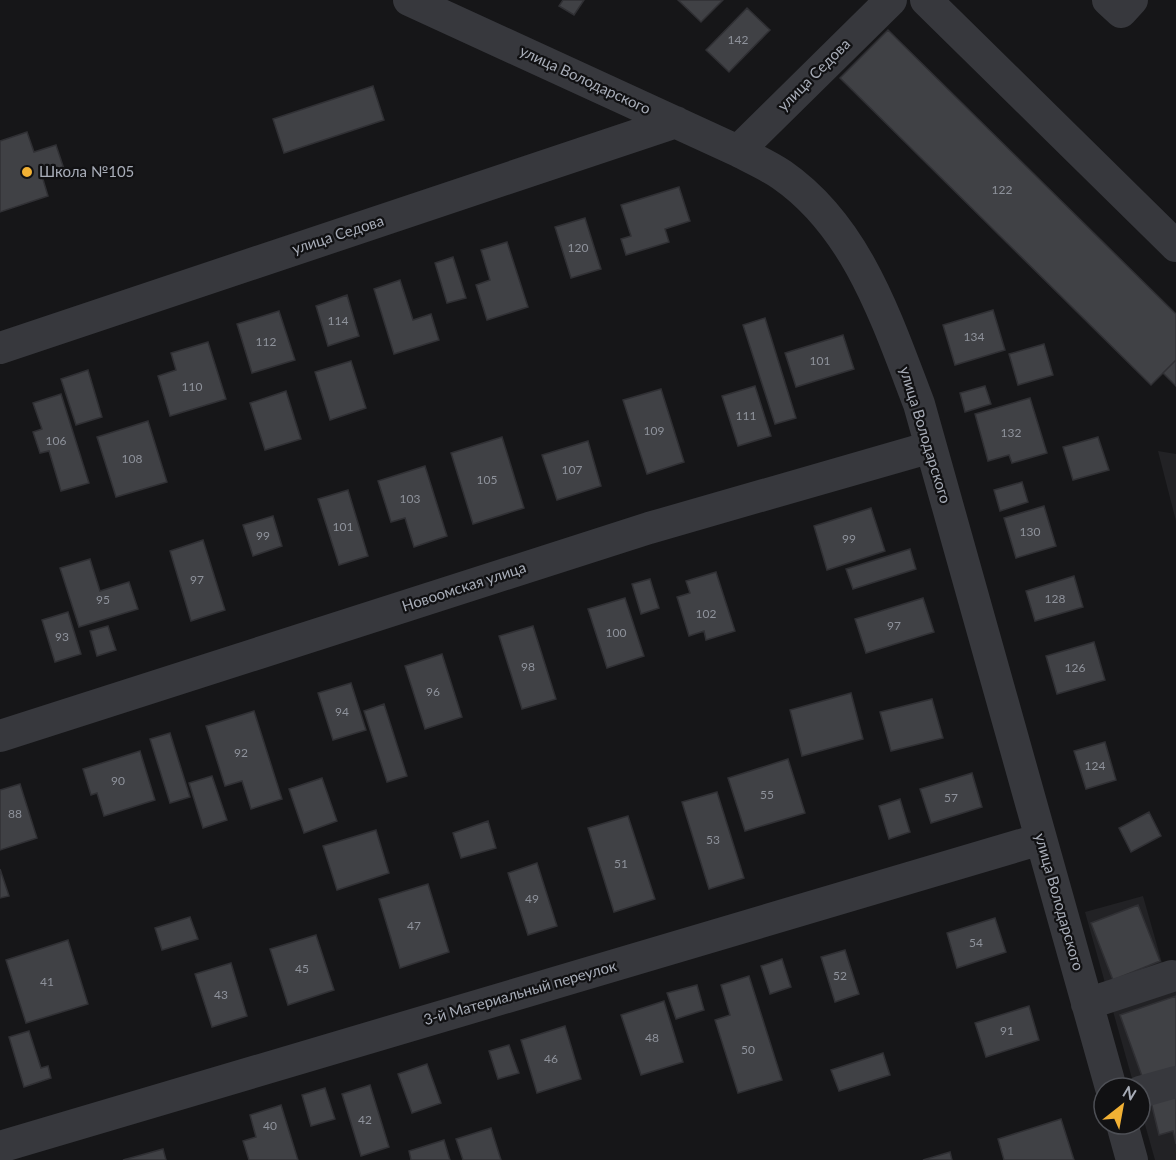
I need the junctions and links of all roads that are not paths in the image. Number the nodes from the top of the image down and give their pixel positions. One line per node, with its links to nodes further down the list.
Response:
1 (410, 0): 6 (street, улица Володарского)
2 (891, 0): 7 (street, улица Седова)
3 (926, 0): 8 (street)
4 (1108, 0): 5 (street)
5 (1132, 0)
6 (676, 122): 7 (street, улица Володарского); 9 (street, улица Седова)
7 (738, 151): 10 (street, улица Володарского)
8 (1176, 246)
9 (0, 348)
10 (931, 447): 11 (street, Новоомская улица); 12 (street, улица Володарского)
11 (0, 736)
12 (1041, 839): 14 (street, улица Володарского); 19 (street, 3-й Материальный переулок)
13 (1172, 976): 14 (street)
14 (1087, 1004): 15 (street, улица Володарского)
15 (1108, 1076)
16 (1176, 1082): 17 (street)
17 (1152, 1089)
18 (1125, 1136): 20 (street)
19 (0, 1147)
20 (1132, 1160)

